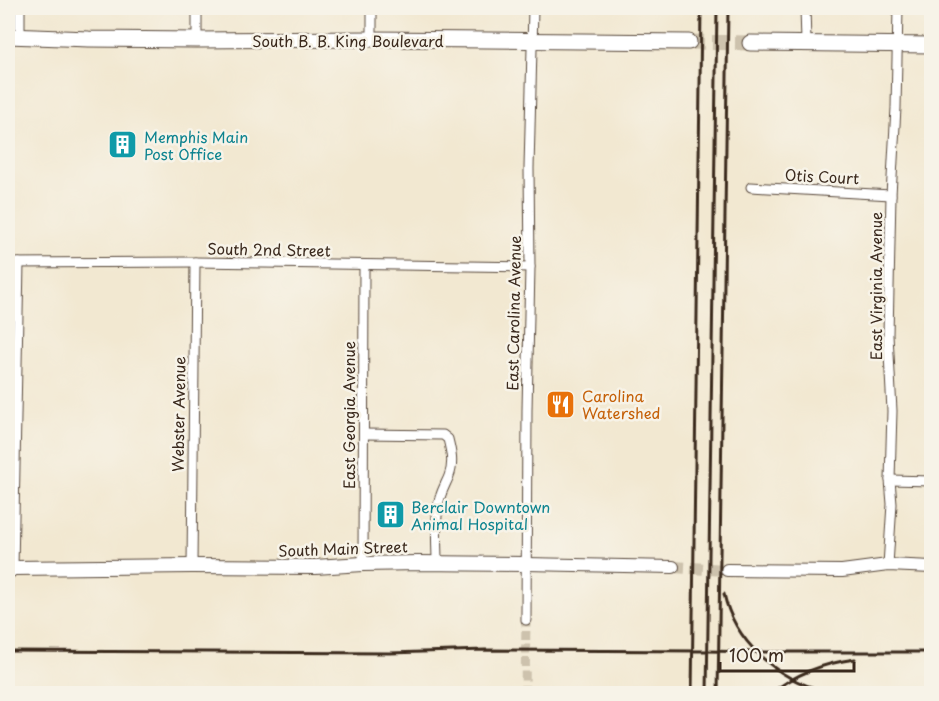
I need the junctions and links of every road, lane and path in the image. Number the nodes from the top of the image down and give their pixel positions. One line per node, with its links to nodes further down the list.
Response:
1 (20, 8): 7 (street)
2 (197, 8): 9 (street)
3 (372, 8): 8 (street)
4 (533, 8): 10 (street, East Carolina Avenue)
5 (805, 8): 12 (street)
6 (898, 8): 14 (street, East Virginia Avenue)
7 (14, 36): 9 (main road, South B. B. King Boulevard)
8 (372, 39): 9 (main road, South B. B. King Boulevard); 10 (main road, South B. B. King Boulevard)
9 (197, 40)
10 (532, 41): 11 (main road, South B. B. King Boulevard); 22 (street, East Carolina Avenue)
11 (689, 42)
12 (806, 42): 13 (main road); 14 (main road)
13 (750, 43)
14 (898, 45): 15 (main road); 17 (street, East Virginia Avenue)
15 (932, 45)
16 (752, 187): 17 (street, Otis Court)
17 (891, 195): 24 (street, East Virginia Avenue)
18 (195, 262): 20 (street, South 2nd Street); 21 (street, South 2nd Street); 30 (street, Webster Avenue)
19 (8, 263): 20 (street, South 2nd Street)
20 (19, 263): 31 (street)
21 (364, 266): 22 (street, South 2nd Street); 23 (street, East Georgia Avenue)
22 (530, 267): 28 (street, East Carolina Avenue)
23 (364, 434): 26 (street, East Georgia Avenue); 27 (street)
24 (890, 480): 25 (street); 29 (street, East Virginia Avenue)
25 (932, 481)
26 (363, 564): 27 (main road, South Main Street); 30 (main road, South Main Street)
27 (437, 564): 28 (main road, South Main Street)
28 (526, 564): 32 (street, South Main Street); 35 (street, East Carolina Avenue)
29 (888, 565): 33 (street); 34 (street)
30 (192, 566): 31 (main road, South Main Street)
31 (9, 567)
32 (673, 567)
33 (932, 567)
34 (727, 570)
35 (526, 620)

